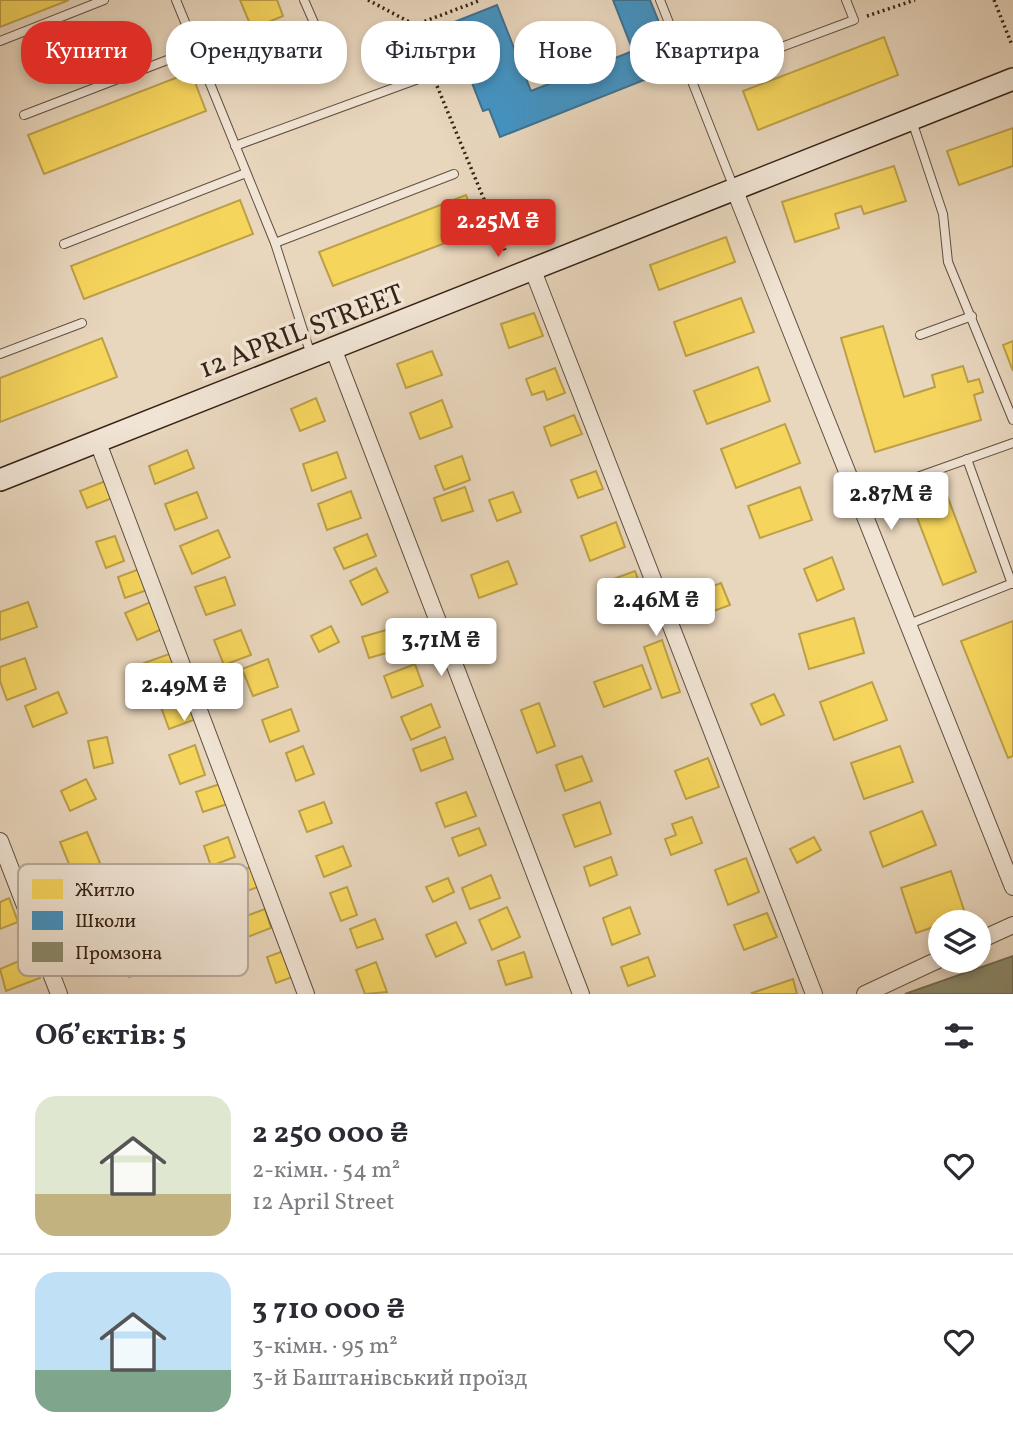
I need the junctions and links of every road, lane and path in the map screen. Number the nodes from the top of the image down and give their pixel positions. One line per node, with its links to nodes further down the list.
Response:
1 (104, 0): 16 (lane)
2 (176, 0): 11 (lane)
3 (304, 0): 12 (lane)
4 (368, 0): 13 (path)
5 (481, 0): 14 (path)
6 (660, 0): 15 (lane)
7 (846, 0): 10 (lane)
8 (915, 0): 10 (path)
9 (994, 0): 17 (path)
10 (854, 20): 18 (lane)
11 (185, 21)
12 (313, 21)
13 (407, 21)
14 (426, 21)
15 (669, 21)
16 (0, 41)
17 (1012, 45)
18 (784, 46)
19 (166, 61): 25 (lane)
20 (1013, 79): 26 (street, 12 APRIL STREET)
21 (210, 84): 27 (lane)
22 (405, 84): 27 (lane)
23 (436, 84): 33 (path)
24 (695, 84): 30 (lane)
25 (24, 115)
26 (912, 121): 30 (street, 12 APRIL STREET); 35 (lane)
27 (235, 146): 28 (lane)
28 (246, 173): 31 (lane); 32 (lane)
29 (454, 174): 31 (lane)
30 (736, 191): 34 (street, 12 APRIL STREET); 46 (street)
31 (275, 243): 40 (lane)
32 (64, 244)
33 (505, 250)
34 (532, 268): 38 (street, 12 APRIL STREET); 59 (street)
35 (972, 316): 37 (lane); 41 (lane)
36 (82, 323): 39 (lane)
37 (920, 335)
38 (333, 348): 40 (street, 12 APRIL STREET); 58 (street)
39 (0, 354)
40 (311, 355): 42 (street, 12 APRIL STREET)
41 (1013, 420)
42 (97, 440): 45 (street, 12 APRIL STREET); 57 (street)
43 (1013, 443): 44 (lane)
44 (967, 459): 46 (lane); 47 (lane)
45 (0, 480)
46 (858, 498): 48 (street)
47 (1013, 584): 48 (lane)
48 (909, 624): 51 (street)
49 (0, 841): 50 (street)
50 (18, 887)
51 (1013, 887)
52 (1013, 925): 53 (street)
53 (991, 935)
54 (928, 965): 60 (street)
55 (53, 976): 56 (street)
56 (60, 994)
57 (306, 994)
58 (582, 994)
59 (814, 994)
60 (865, 994)

